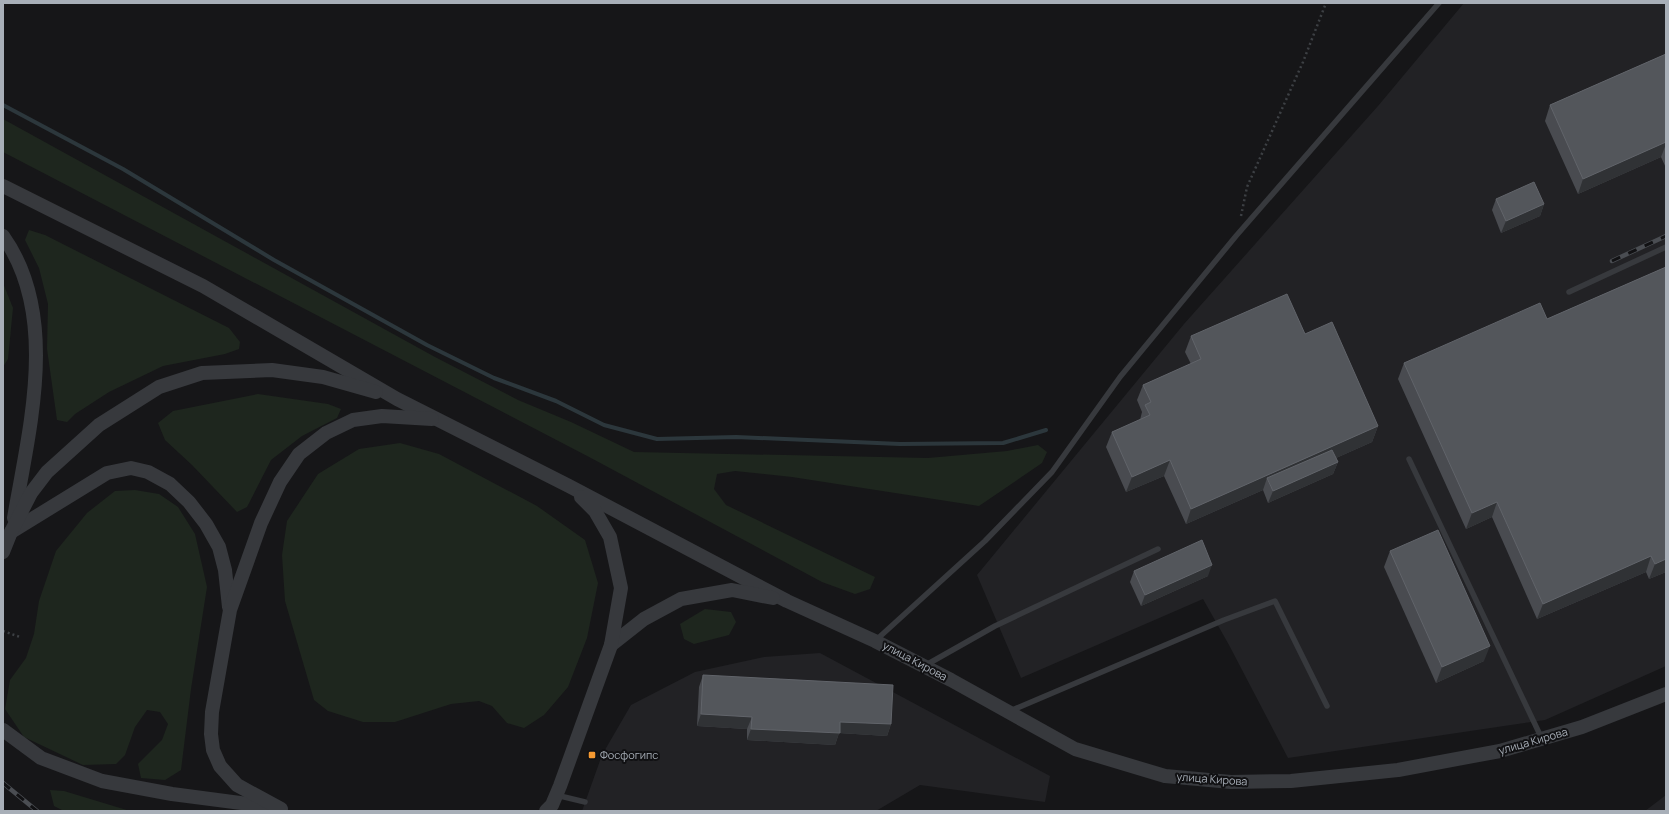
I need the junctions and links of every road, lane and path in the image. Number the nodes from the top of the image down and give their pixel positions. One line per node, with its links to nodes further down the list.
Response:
1 (1326, 3): 5 (path)
2 (1439, 3): 5 (lane)
3 (3, 186): 8 (street)
4 (3, 236): 12 (street)
5 (1236, 236): 19 (lane)
6 (1666, 247): 7 (lane)
7 (1569, 292)
8 (397, 399): 9 (street); 12 (street)
9 (439, 420): 11 (street); 16 (street)
10 (1408, 459): 26 (lane)
11 (569, 486): 15 (street); 20 (street)
12 (11, 532): 14 (street); 16 (street)
13 (1158, 549): 21 (lane)
14 (3, 552)
15 (787, 601): 19 (street, улица Кирова); 20 (street)
16 (230, 610): 29 (street)
17 (3, 631): 18 (path)
18 (20, 637)
19 (875, 641): 21 (street, улица Кирова)
20 (611, 645): 27 (street)
21 (924, 666): 24 (street, улица Кирова)
22 (1666, 694): 26 (street, улица Кирова)
23 (1327, 706): 24 (lane)
24 (1008, 712): 26 (street, улица Кирова)
25 (3, 730): 29 (street)
26 (1542, 739)
27 (556, 795): 28 (lane); 30 (street)
28 (585, 802)
29 (286, 810)
30 (546, 811)

